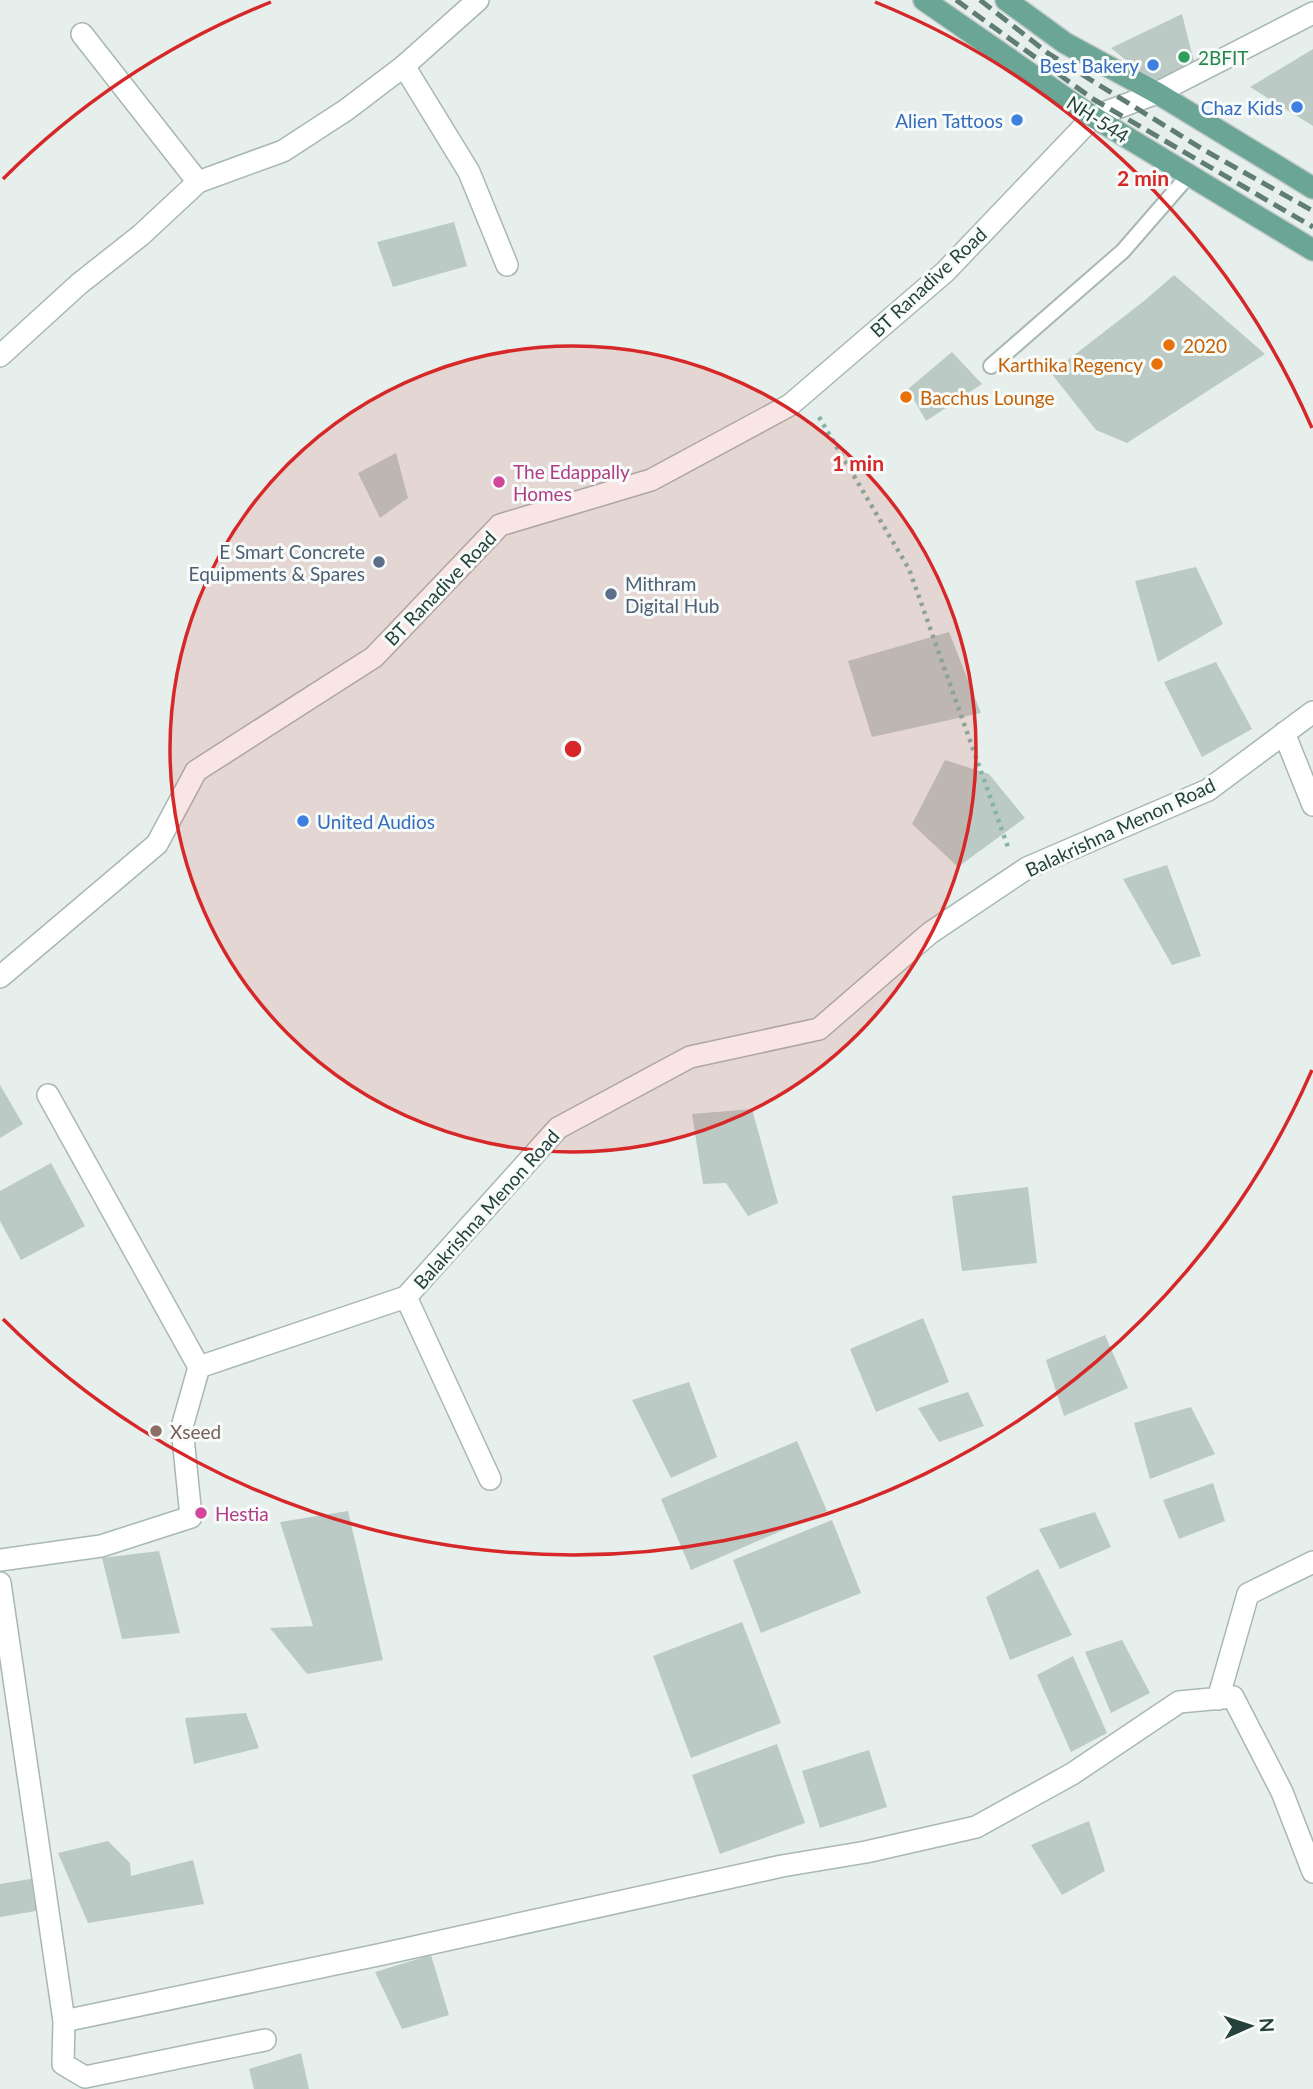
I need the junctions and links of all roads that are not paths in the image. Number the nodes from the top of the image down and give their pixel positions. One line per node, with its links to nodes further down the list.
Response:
1 (478, 0): 6 (street)
2 (924, 0): 8 (main road, NH-544)
3 (1006, 0): 7 (main road)
4 (1313, 13): 7 (street, BT Ranadive Road)
5 (82, 34): 10 (street)
6 (404, 66): 10 (street); 13 (street)
7 (1157, 93): 8 (street, BT Ranadive Road); 11 (main road)
8 (1093, 117): 9 (main road, NH-544); 19 (street, BT Ranadive Road)
9 (1189, 176): 12 (main road, NH-544); 15 (lane)
10 (198, 181): 14 (street)
11 (1313, 188)
12 (1313, 250)
13 (507, 265)
14 (0, 356)
15 (990, 366)
16 (1313, 712): 17 (street, Balakrishna Menon Road)
17 (1284, 733): 18 (street); 21 (street, Balakrishna Menon Road)
18 (1313, 805)
19 (0, 977)
20 (48, 1095): 22 (street)
21 (406, 1297): 22 (street, Balakrishna Menon Road); 23 (street)
22 (199, 1367): 24 (street)
23 (490, 1479)
24 (0, 1560)
25 (1313, 1562): 27 (street)
26 (0, 1583): 29 (street)
27 (1218, 1699): 28 (street); 29 (street)
28 (1313, 1872)
29 (64, 2021): 30 (street)
30 (265, 2040)

